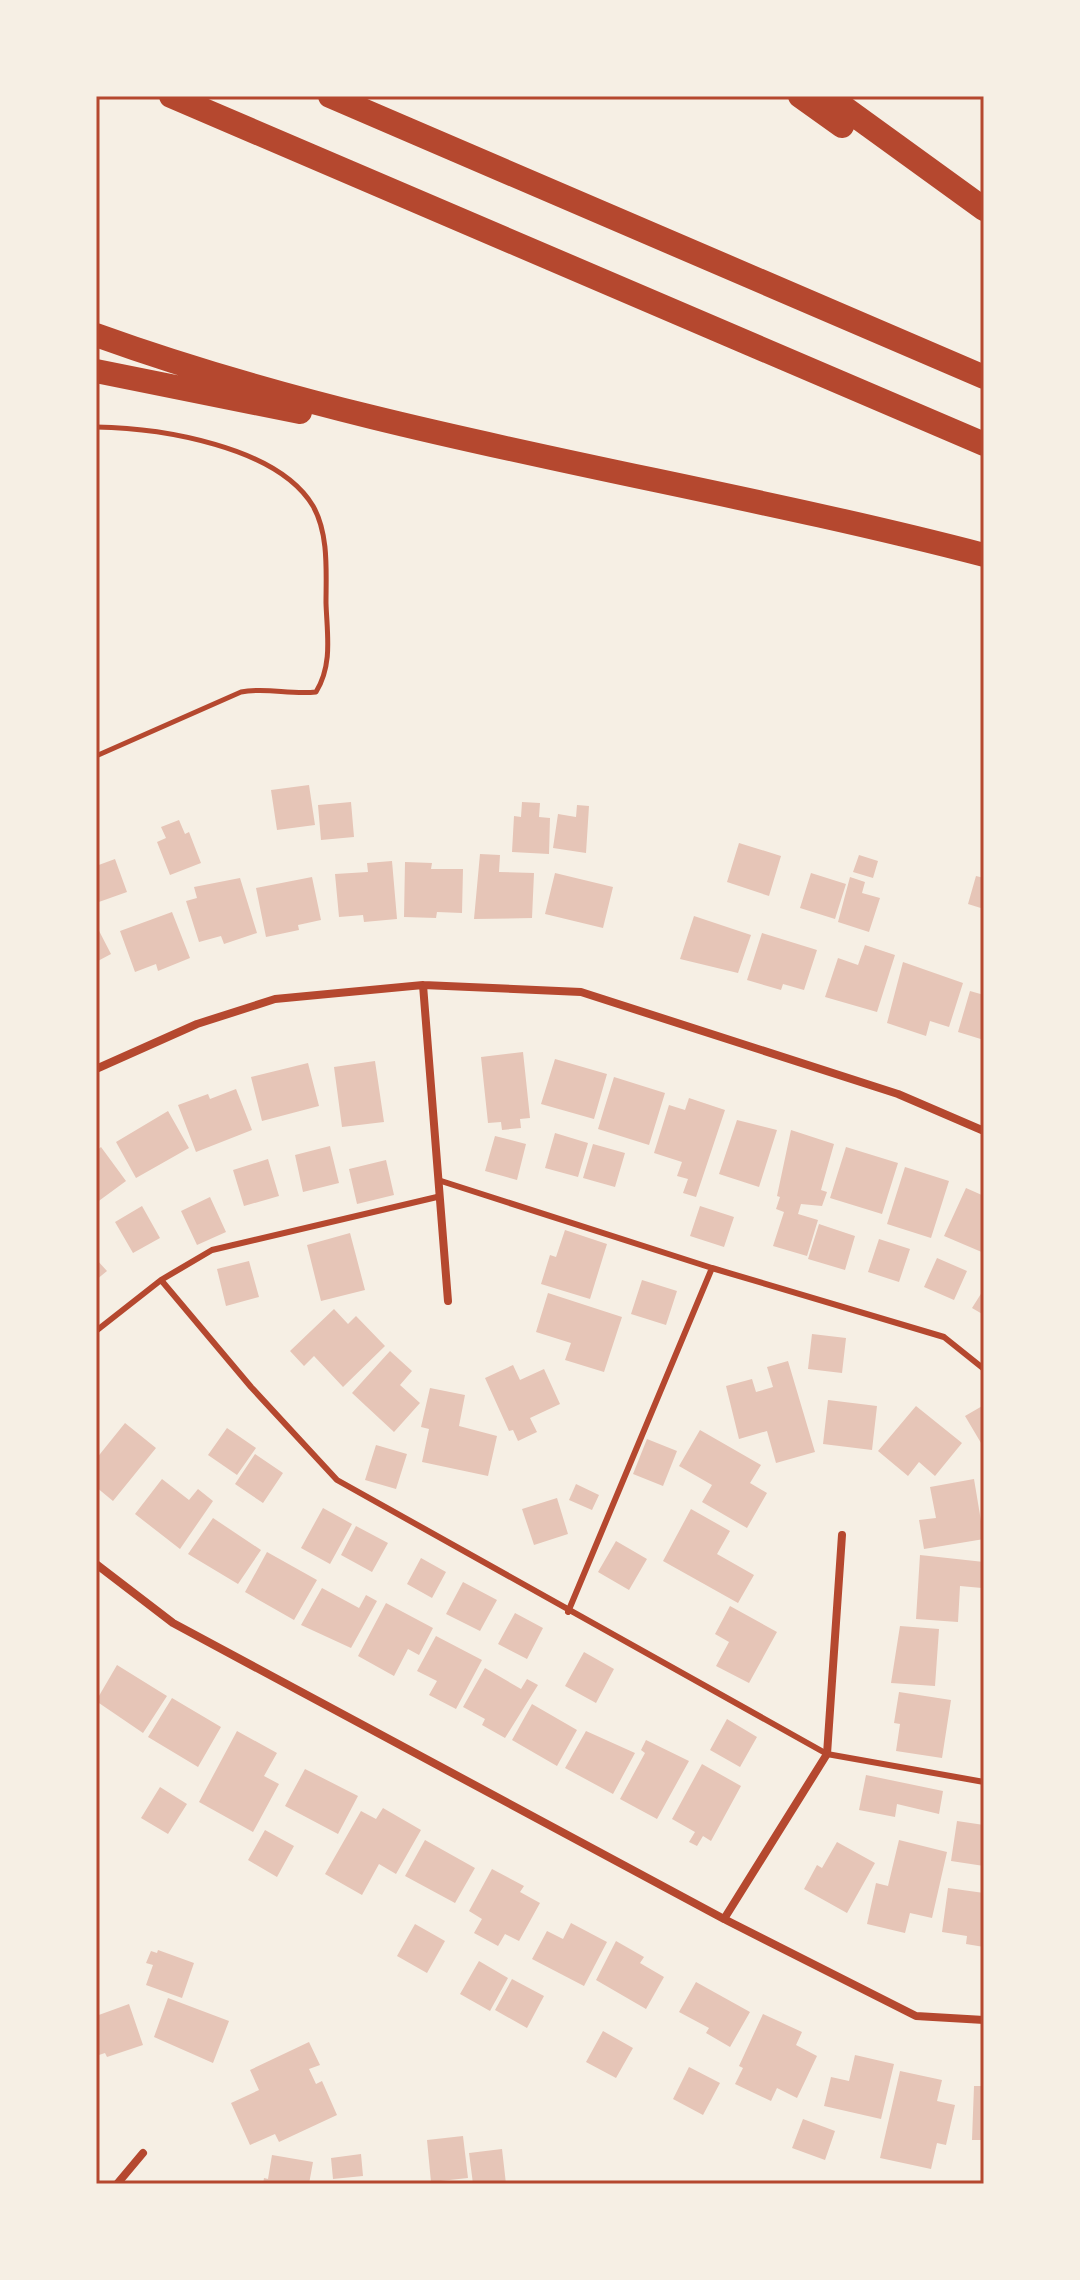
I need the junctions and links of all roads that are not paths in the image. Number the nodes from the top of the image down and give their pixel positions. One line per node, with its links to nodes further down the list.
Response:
1 (171, 96): 11 (highway)
2 (330, 96): 9 (highway)
3 (800, 96): 5 (highway)
4 (828, 96): 5 (highway)
5 (952, 187): 6 (highway)
6 (984, 209)
7 (96, 335): 10 (highway)
8 (96, 371): 10 (highway)
9 (984, 377)
10 (386, 423): 12 (highway)
11 (984, 444)
12 (984, 555)
13 (423, 985): 14 (street); 15 (street); 16 (street)
14 (96, 1069)
15 (984, 1131)
16 (436, 1179): 17 (street); 18 (lane)
17 (437, 1197): 19 (lane); 20 (street)
18 (712, 1268): 22 (lane); 25 (lane)
19 (161, 1280): 21 (lane); 25 (lane)
20 (448, 1301)
21 (96, 1331)
22 (984, 1369)
23 (842, 1535): 26 (street)
24 (96, 1564): 28 (street)
25 (568, 1612): 26 (lane)
26 (827, 1754): 27 (lane); 28 (street)
27 (984, 1782)
28 (724, 1919): 29 (street)
29 (984, 2020)
30 (143, 2153): 31 (street)
31 (117, 2184)

